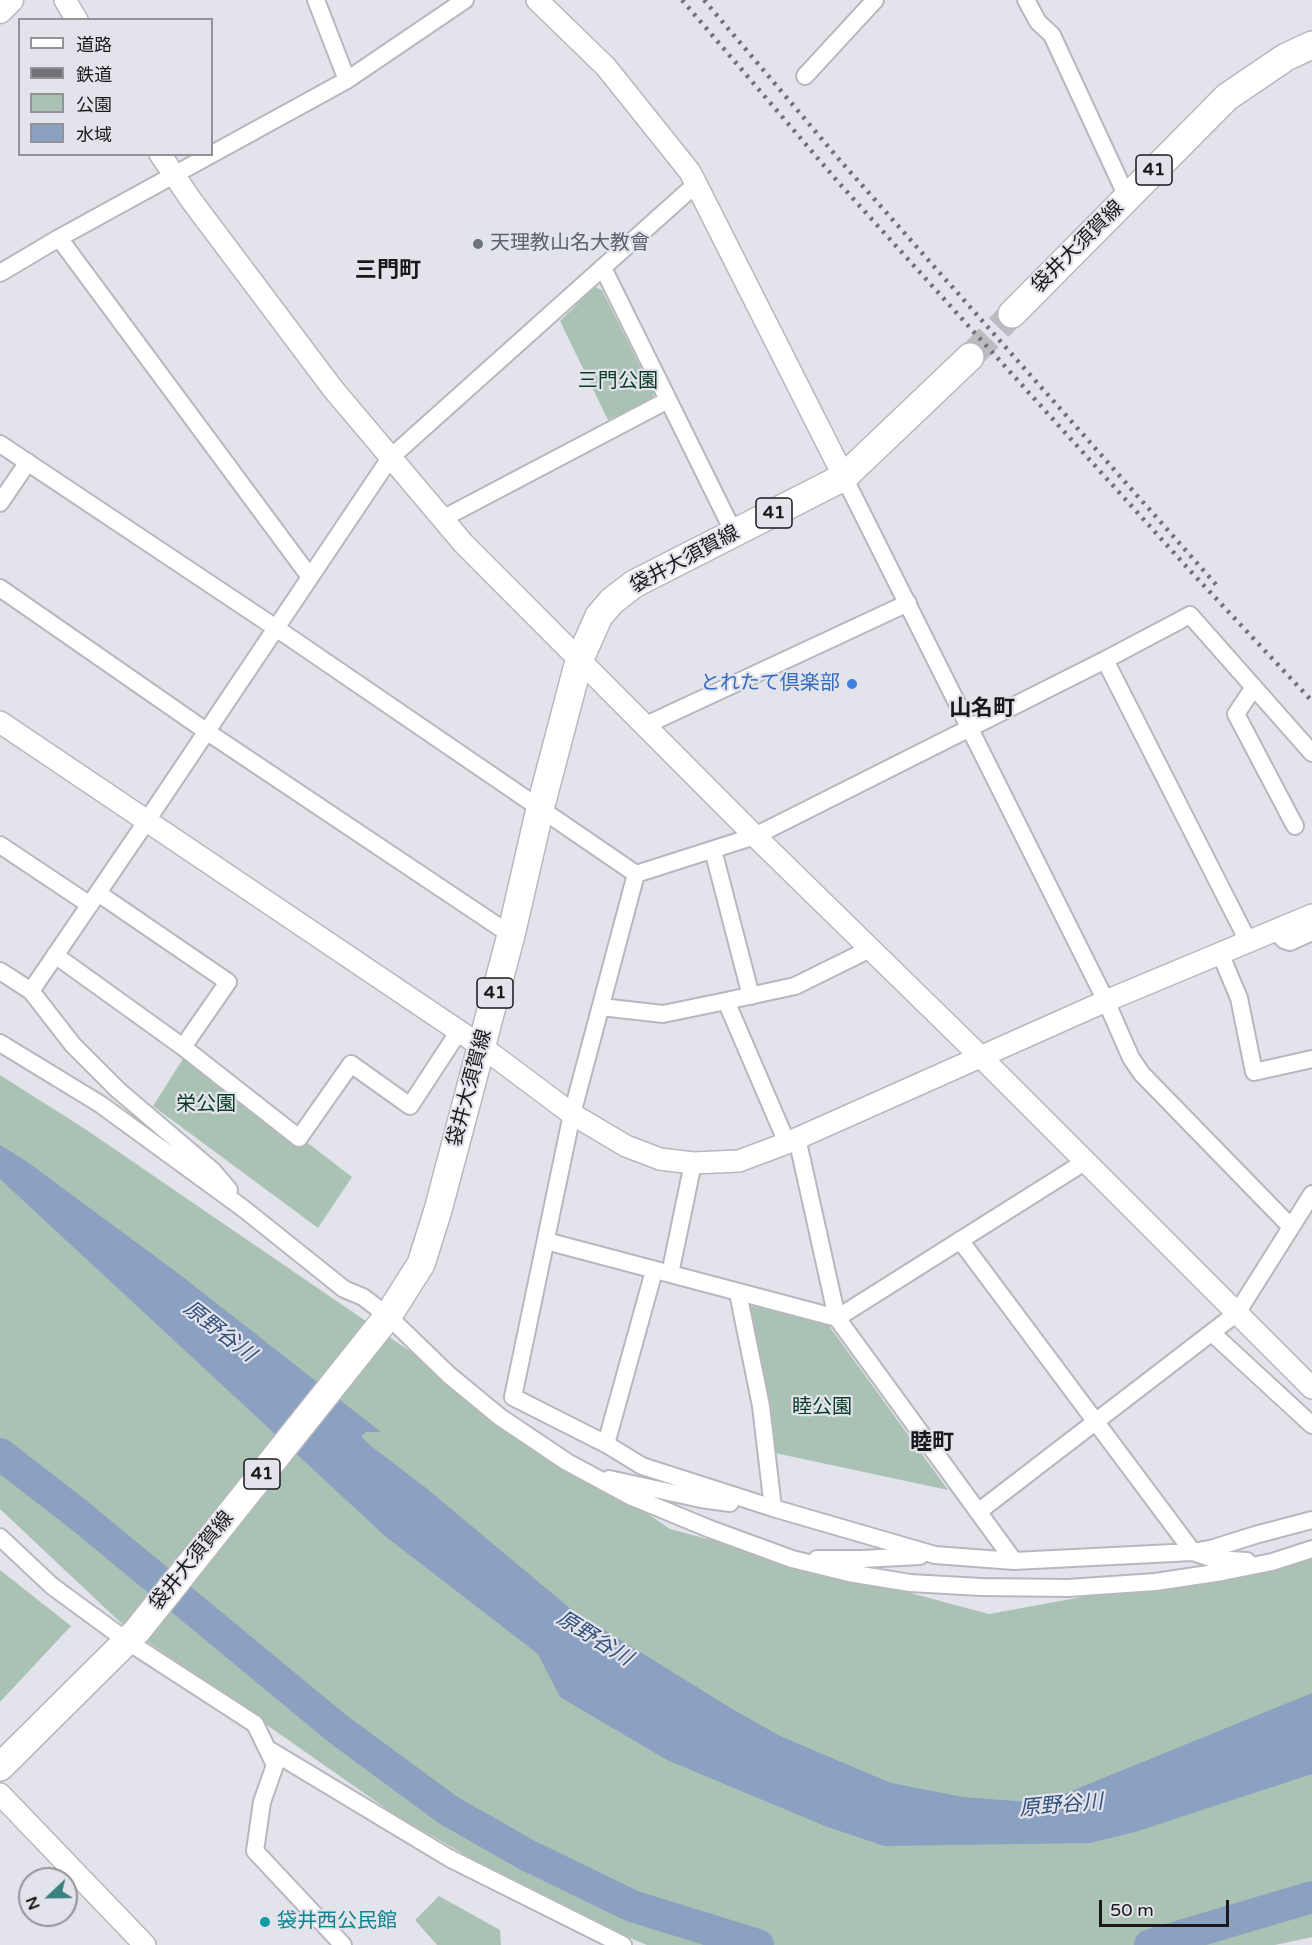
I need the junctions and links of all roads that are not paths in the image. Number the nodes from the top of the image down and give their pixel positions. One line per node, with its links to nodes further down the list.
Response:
1 (11, 0): 8 (main road)
2 (65, 0): 9 (street)
3 (316, 0): 12 (street)
4 (465, 0): 12 (street)
5 (537, 0): 17 (street)
6 (875, 0): 11 (street)
7 (1026, 0): 18 (street)
8 (0, 11)
9 (76, 18)
10 (1312, 45): 18 (main road, 袋井大須賀線 / 41)
11 (805, 76)
12 (347, 80): 13 (street)
13 (213, 154)
14 (161, 156): 16 (street)
15 (209, 156): 16 (street)
16 (173, 176): 19 (street); 26 (street)
17 (696, 184): 20 (street); 28 (street)
18 (1127, 198): 22 (main road, 袋井大須賀線 / 41)
19 (59, 238): 21 (street); 32 (street)
20 (603, 268): 24 (street); 26 (street)
21 (0, 273)
22 (1012, 314)
23 (970, 357): 28 (main road, 袋井大須賀線 / 41)
24 (668, 400): 30 (street); 31 (street)
25 (0, 444): 27 (street)
26 (390, 458): 30 (street); 32 (street)
27 (28, 462): 29 (street); 35 (street)
28 (844, 477): 31 (main road, 袋井大須賀線 / 41); 34 (street)
29 (0, 503)
30 (442, 519): 37 (street)
31 (734, 533): 37 (main road, 袋井大須賀線 / 41)
32 (310, 577): 35 (street)
33 (0, 588): 42 (street)
34 (908, 603): 40 (street); 41 (street)
35 (276, 628): 42 (street); 44 (street)
36 (1106, 660): 38 (street); 41 (street); 56 (street)
37 (579, 661): 40 (street); 44 (main road, 袋井大須賀線 / 41)
38 (1254, 687): 43 (street); 46 (street)
39 (0, 722): 45 (street)
40 (646, 726): 47 (street)
41 (971, 728): 47 (street); 64 (street)
42 (206, 731): 45 (street); 55 (street)
43 (1312, 753)
44 (540, 809): 50 (street); 55 (main road, 袋井大須賀線 / 41)
45 (146, 822): 51 (street); 66 (street)
46 (1295, 826)
47 (755, 836): 49 (street); 57 (street)
48 (0, 845): 51 (street)
49 (713, 850): 50 (street); 62 (street)
50 (636, 874): 65 (street)
51 (94, 899): 59 (street); 69 (street)
52 (1312, 915): 53 (street)
53 (1275, 930): 54 (street); 56 (street)
54 (1312, 932)
55 (511, 935): 68 (main road, 袋井大須賀線 / 41)
56 (1248, 941): 58 (street)
57 (872, 948): 62 (street); 70 (street)
58 (1220, 953): 64 (street); 71 (street)
59 (56, 955): 61 (street); 69 (street)
60 (0, 971): 61 (street)
61 (31, 992): 77 (street)
62 (751, 996): 63 (street)
63 (726, 1001): 65 (street); 73 (street)
64 (1106, 1001): 70 (street); 78 (street)
65 (601, 1007): 72 (street)
66 (459, 1031): 68 (street); 69 (street)
67 (0, 1043): 77 (street)
68 (481, 1046): 72 (street); 84 (main road, 袋井大須賀線 / 41)
69 (183, 1047)
70 (981, 1057): 73 (street); 74 (street)
71 (1312, 1059)
72 (572, 1114): 75 (street); 80 (street)
73 (792, 1140): 75 (street); 85 (street)
74 (1086, 1161): 79 (street); 83 (street)
75 (693, 1163): 81 (street)
76 (1312, 1194): 78 (street)
77 (244, 1209): 84 (street)
78 (1291, 1227): 83 (street)
79 (960, 1240): 85 (street); 88 (street)
80 (546, 1241): 81 (street); 90 (street)
81 (662, 1273): 82 (street); 90 (street)
82 (738, 1293): 85 (street); 92 (street)
83 (1237, 1313): 86 (street); 87 (street)
84 (388, 1316): 91 (street); 102 (main road, 袋井大須賀線 / 41)
85 (837, 1318): 93 (street)
86 (1212, 1333): 88 (street); 89 (street)
87 (1308, 1378)
88 (1095, 1422): 93 (street); 97 (street)
89 (1312, 1425)
90 (606, 1444): 92 (street)
91 (594, 1477): 92 (street); 99 (street)
92 (773, 1509): 98 (street)
93 (978, 1512): 100 (street)
94 (1312, 1520): 97 (street)
95 (0, 1537): 102 (street)
96 (1312, 1549): 101 (street)
97 (1193, 1552): 100 (street); 101 (street)
98 (935, 1555): 99 (street); 100 (street)
99 (792, 1558): 101 (street)
100 (1014, 1561)
101 (1272, 1562)
102 (132, 1636): 103 (street); 104 (main road, 袋井大須賀線 / 41)
103 (268, 1749): 107 (street); 108 (street)
104 (0, 1767)
105 (0, 1794): 106 (street)
106 (145, 1945)
107 (343, 1945)
108 (623, 1945)

